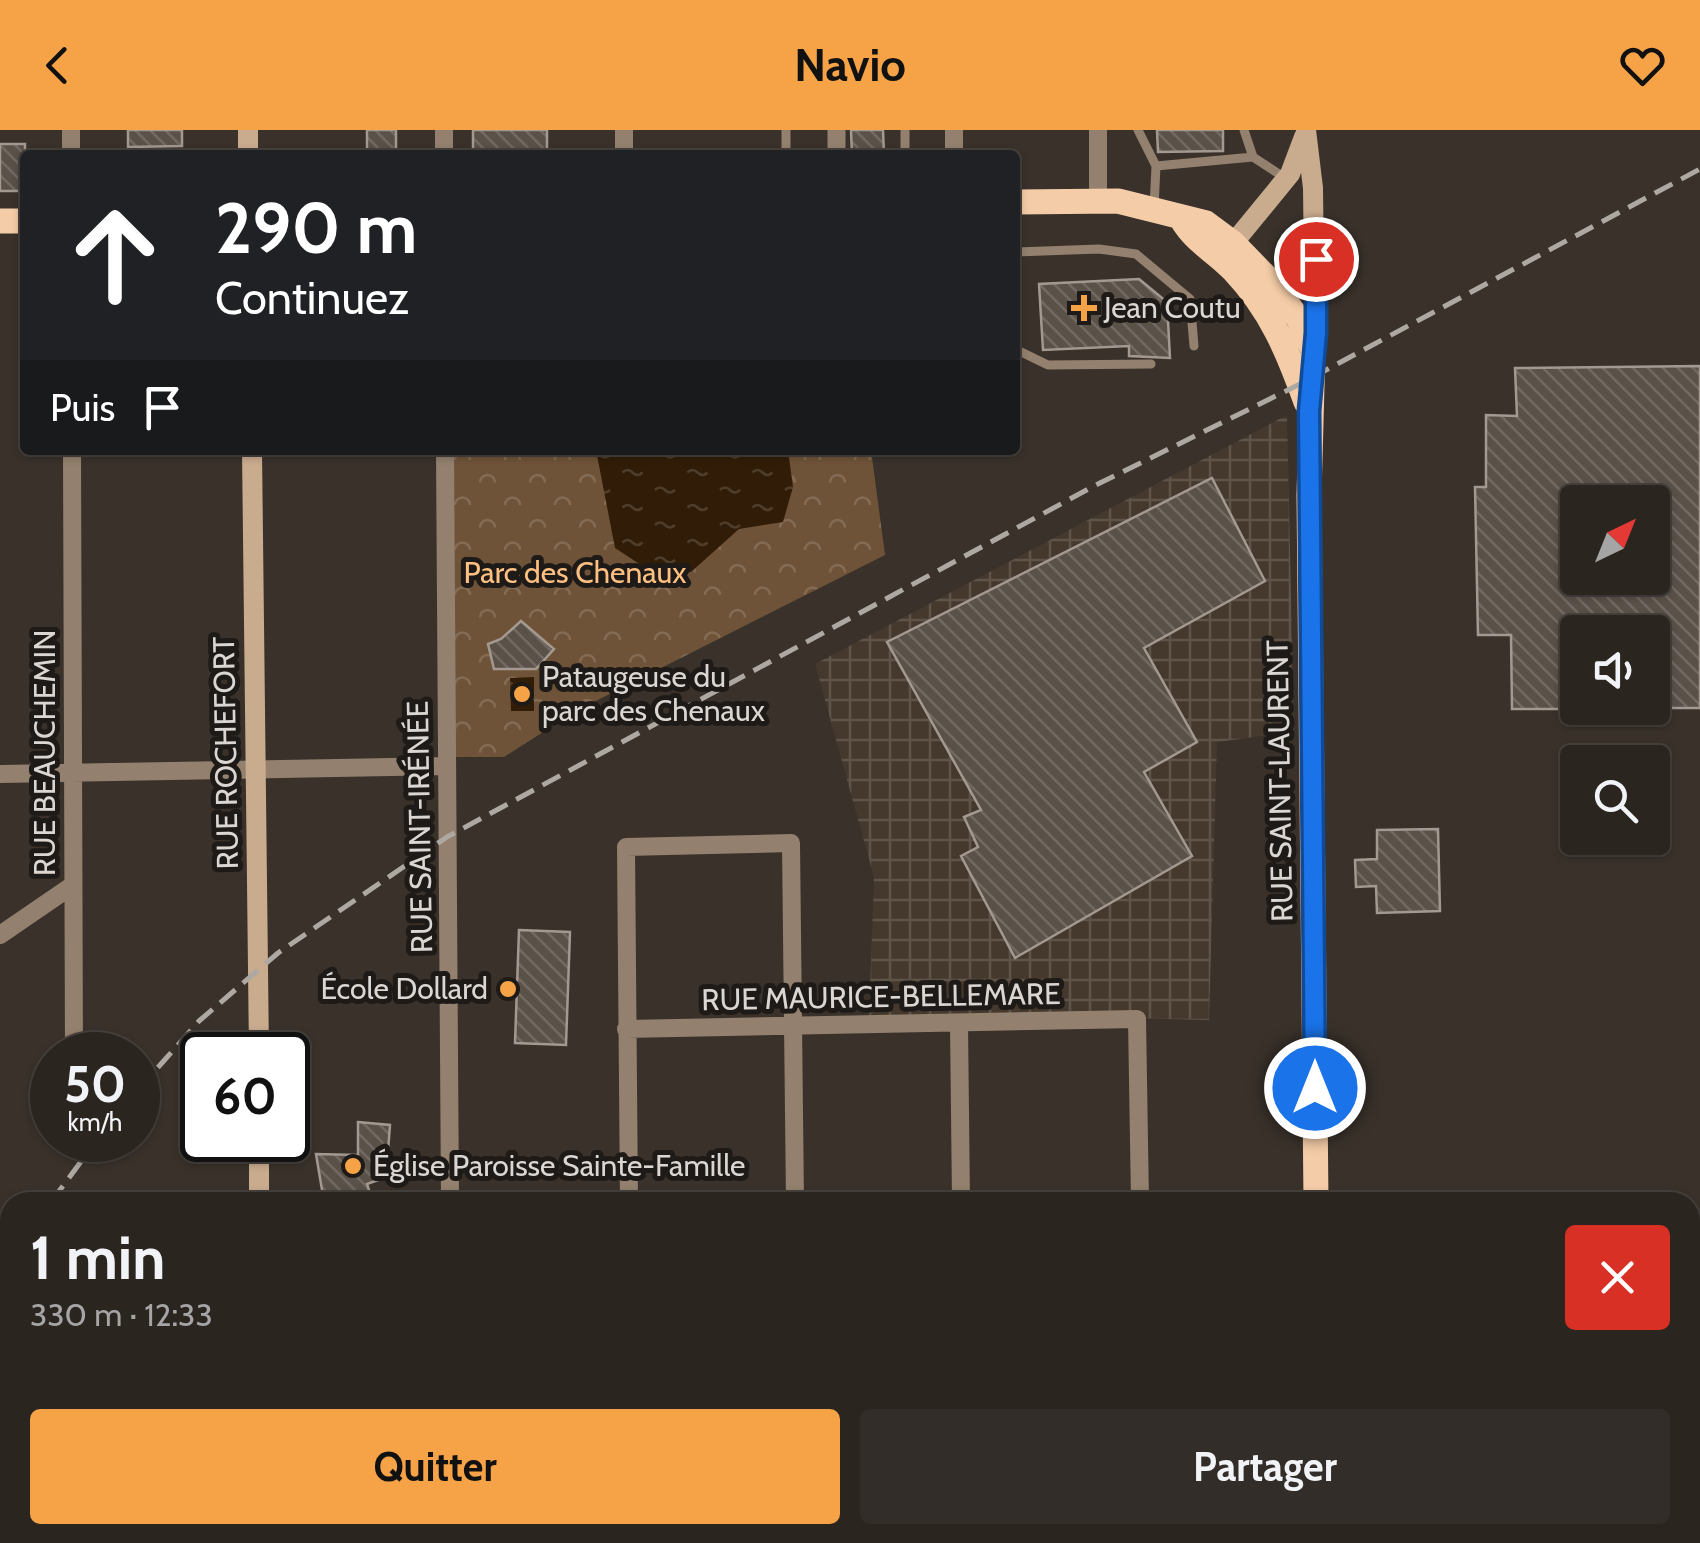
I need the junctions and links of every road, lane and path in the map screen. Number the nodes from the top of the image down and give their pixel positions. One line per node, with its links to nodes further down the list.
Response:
1 (1098, 130): 10 (street)
2 (1138, 130): 8 (lane)
3 (1244, 130): 6 (lane)
4 (1305, 130): 9 (street); 17 (street)
5 (1174, 152): 7 (lane)
6 (1253, 157): 7 (lane); 9 (lane)
7 (1172, 164): 8 (lane)
8 (1156, 166): 12 (lane)
9 (1287, 179): 13 (street)
10 (1098, 200): 11 (main road); 12 (main road)
11 (1020, 202)
12 (1154, 208): 13 (main road)
13 (1227, 251): 17 (main road); 19 (main road)
14 (1020, 252): 15 (lane)
15 (1194, 346)
16 (1020, 351): 18 (lane)
17 (1314, 359): 19 (main road, RUE SAINT-LAURENT)
18 (1151, 364)
19 (1309, 411): 41 (main road, RUE SAINT-LAURENT)
20 (72, 455): 25 (street, RUE BEAUCHEMIN)
21 (252, 455): 24 (street, RUE ROCHEFORT)
22 (445, 455): 23 (street, RUE SAINT-IRÉNÉE)
23 (446, 766): 24 (street); 36 (street, RUE SAINT-IRÉNÉE)
24 (257, 770): 25 (street); 33 (street, RUE ROCHEFORT)
25 (73, 773): 26 (street); 27 (street, RUE BEAUCHEMIN)
26 (0, 774)
27 (73, 885): 28 (street); 32 (street, RUE BEAUCHEMIN)
28 (0, 935)
29 (959, 1024): 30 (street, RUE MAURICE-BELLEMARE); 39 (street); 40 (street, RUE MAURICE-BELLEMARE)
30 (793, 1026): 31 (street, RUE MAURICE-BELLEMARE); 31 (street); 38 (street)
31 (626, 1029): 37 (street)
32 (74, 1032)
33 (259, 1032)
34 (259, 1162): 35 (street)
35 (259, 1192)
36 (450, 1192)
37 (628, 1192)
38 (795, 1192)
39 (960, 1192)
40 (1140, 1192)
41 (1316, 1192)

